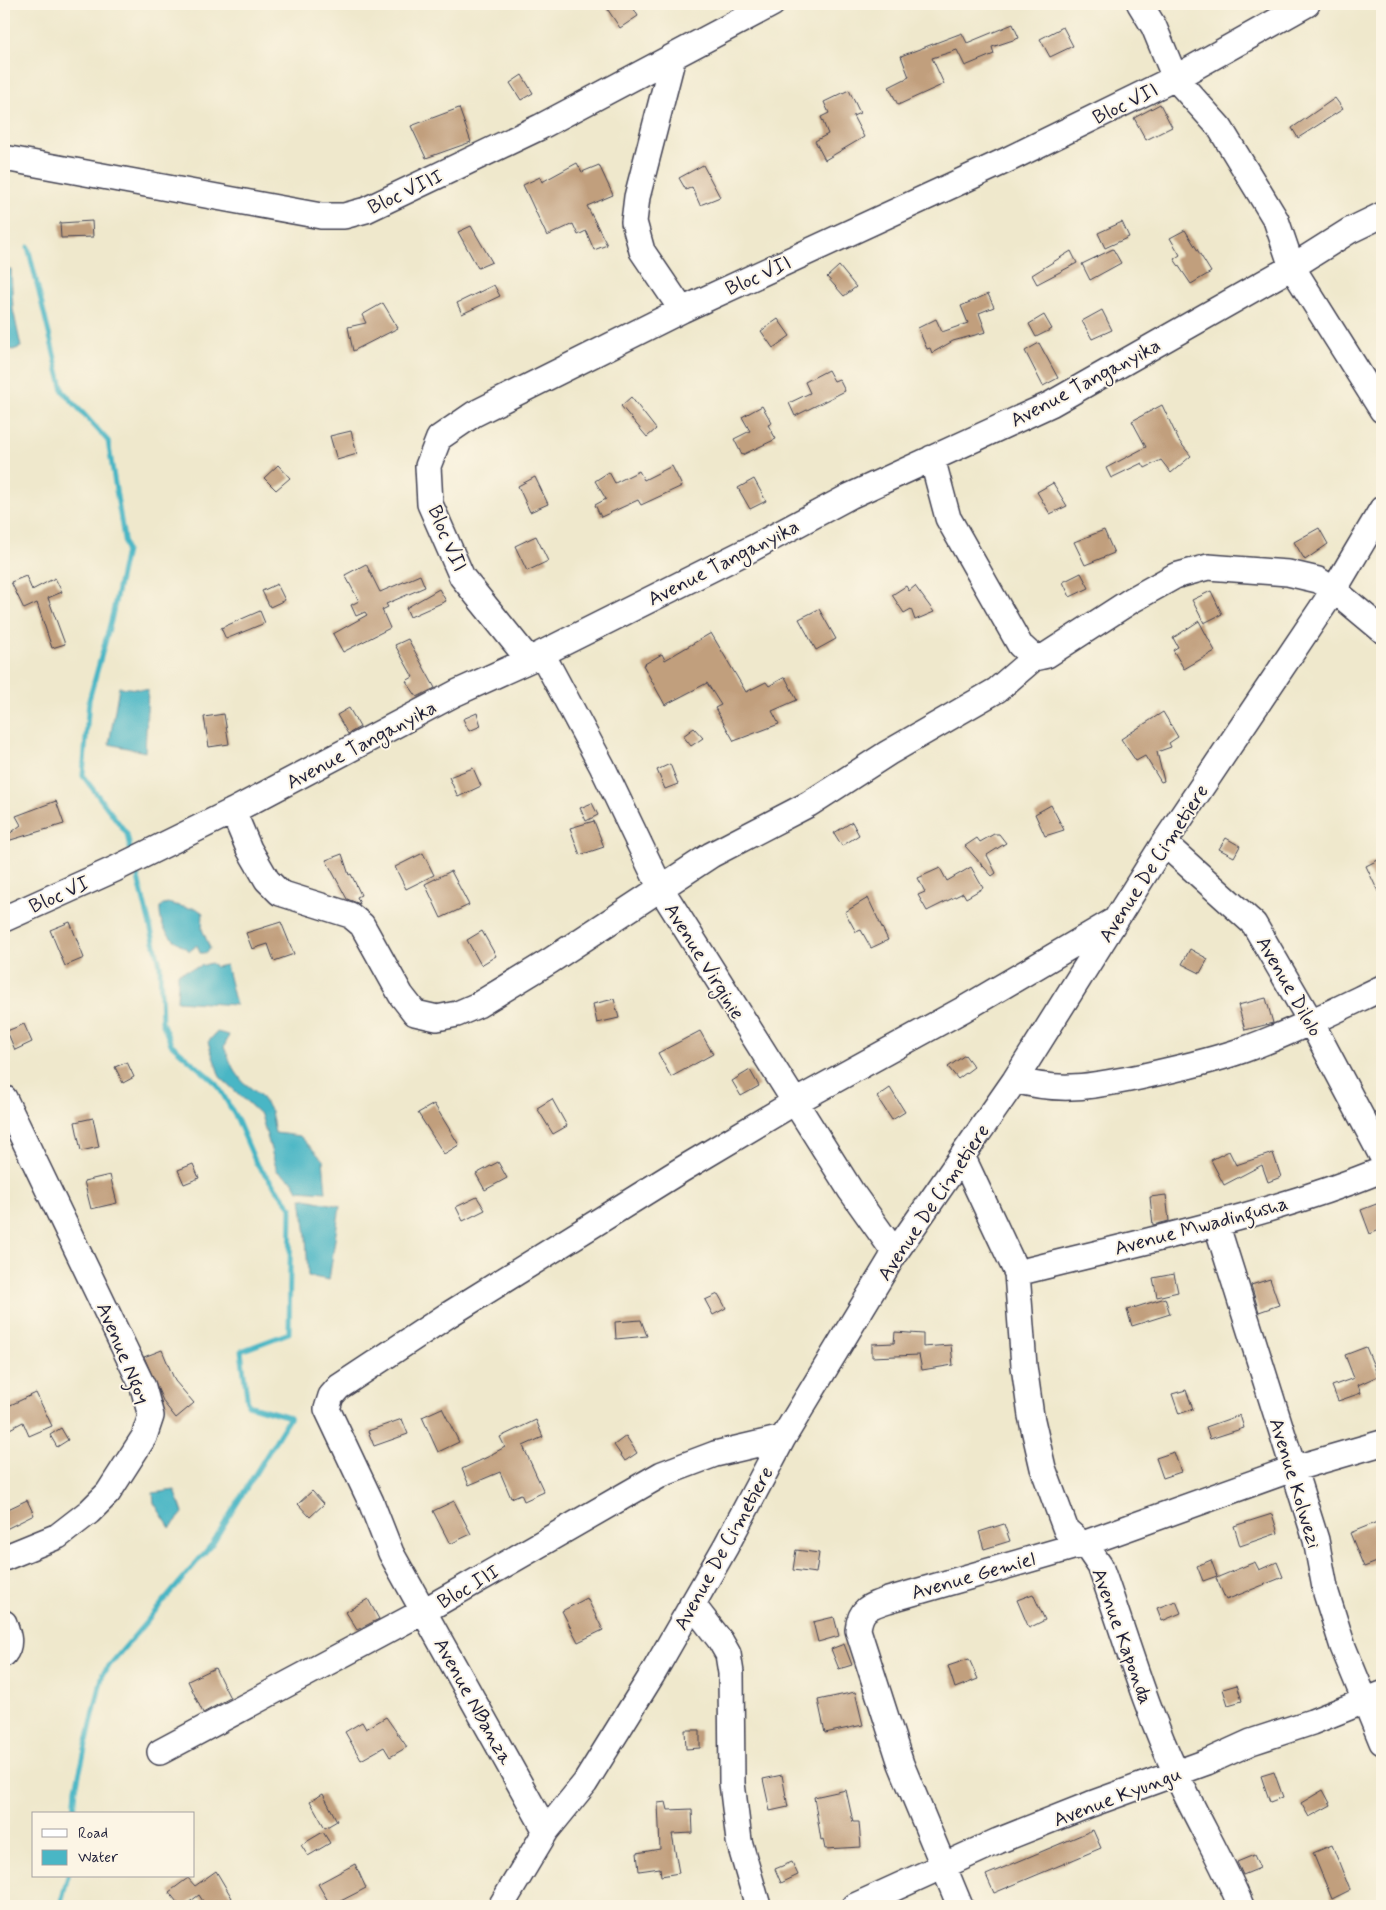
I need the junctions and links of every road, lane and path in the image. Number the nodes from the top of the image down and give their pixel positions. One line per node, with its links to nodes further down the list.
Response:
1 (772, 4): 4 (street, Bloc VIII)
2 (1140, 4): 5 (street)
3 (1307, 4): 5 (street, Bloc VII)
4 (673, 57): 6 (street, Bloc VIII); 9 (street)
5 (1175, 78): 8 (street); 9 (street, Bloc VII)
6 (4, 158)
7 (1382, 215): 8 (street, Avenue Tanganyika)
8 (1292, 267): 10 (street); 11 (street, Avenue Tanganyika)
9 (682, 310): 15 (street, Bloc VII)
10 (1382, 410)
11 (932, 458): 15 (street, Avenue Tanganyika); 16 (street)
12 (1382, 509): 13 (street, Avenue De Cimetiere)
13 (1334, 590): 14 (street); 16 (street); 18 (street, Avenue De Cimetiere)
14 (1382, 630)
15 (535, 657): 17 (street, Avenue Tanganyika); 20 (street, Avenue Virginie)
16 (1034, 658): 20 (street)
17 (233, 811): 19 (street, Avenue Tanganyika); 20 (street)
18 (1164, 843): 21 (street, Avenue De Cimetiere); 24 (street, Avenue Dilolo)
19 (151, 851): 22 (street, Bloc VI)
20 (661, 889): 27 (street, Avenue Virginie)
21 (1118, 918): 25 (street, Avenue De Cimetiere); 27 (street)
22 (4, 919)
23 (1382, 988): 24 (street)
24 (1311, 1022): 25 (street); 28 (street, Avenue Dilolo)
25 (1015, 1080): 29 (street, Avenue De Cimetiere)
26 (4, 1098): 38 (street, Avenue Ngoy)
27 (795, 1102): 32 (street, Avenue Virginie); 40 (street, Avenue NBanza)
28 (1382, 1156)
29 (963, 1158): 32 (street, Avenue De Cimetiere); 33 (street, Avenue Kaponda)
30 (1382, 1170): 31 (street, Avenue Mwadingusha)
31 (1216, 1223): 33 (street, Avenue Mwadingusha); 36 (street, Avenue Kolwezi)
32 (895, 1253): 34 (street, Avenue De Cimetiere)
33 (1017, 1273): 37 (street, Avenue Kaponda)
34 (782, 1438): 39 (street, Avenue De Cimetiere); 40 (street, Bloc III)
35 (1382, 1443): 36 (street, Avenue Gemiel)
36 (1292, 1469): 37 (street, Avenue Gemiel); 43 (street, Avenue Kolwezi)
37 (1083, 1544): 46 (street, Avenue Kaponda); 48 (street, Avenue Gemiel)
38 (4, 1558)
39 (692, 1604): 47 (street, Avenue De Cimetiere); 50 (street)
40 (424, 1611): 45 (street, Bloc III); 47 (street, Avenue NBanza)
41 (4, 1623): 42 (street)
42 (4, 1654)
43 (1374, 1696): 44 (street, Avenue Kolwezi); 46 (street, Avenue Kyungu)
44 (1382, 1742)
45 (160, 1752)
46 (1176, 1774): 48 (street, Avenue Kyungu); 53 (street, Avenue Kaponda)
47 (546, 1831): 49 (street, Avenue De Cimetiere)
48 (943, 1867): 51 (street, Avenue Kyungu); 52 (street, Avenue Gemiel)
49 (502, 1906)
50 (758, 1906)
51 (855, 1906)
52 (960, 1906)
53 (1241, 1906)

